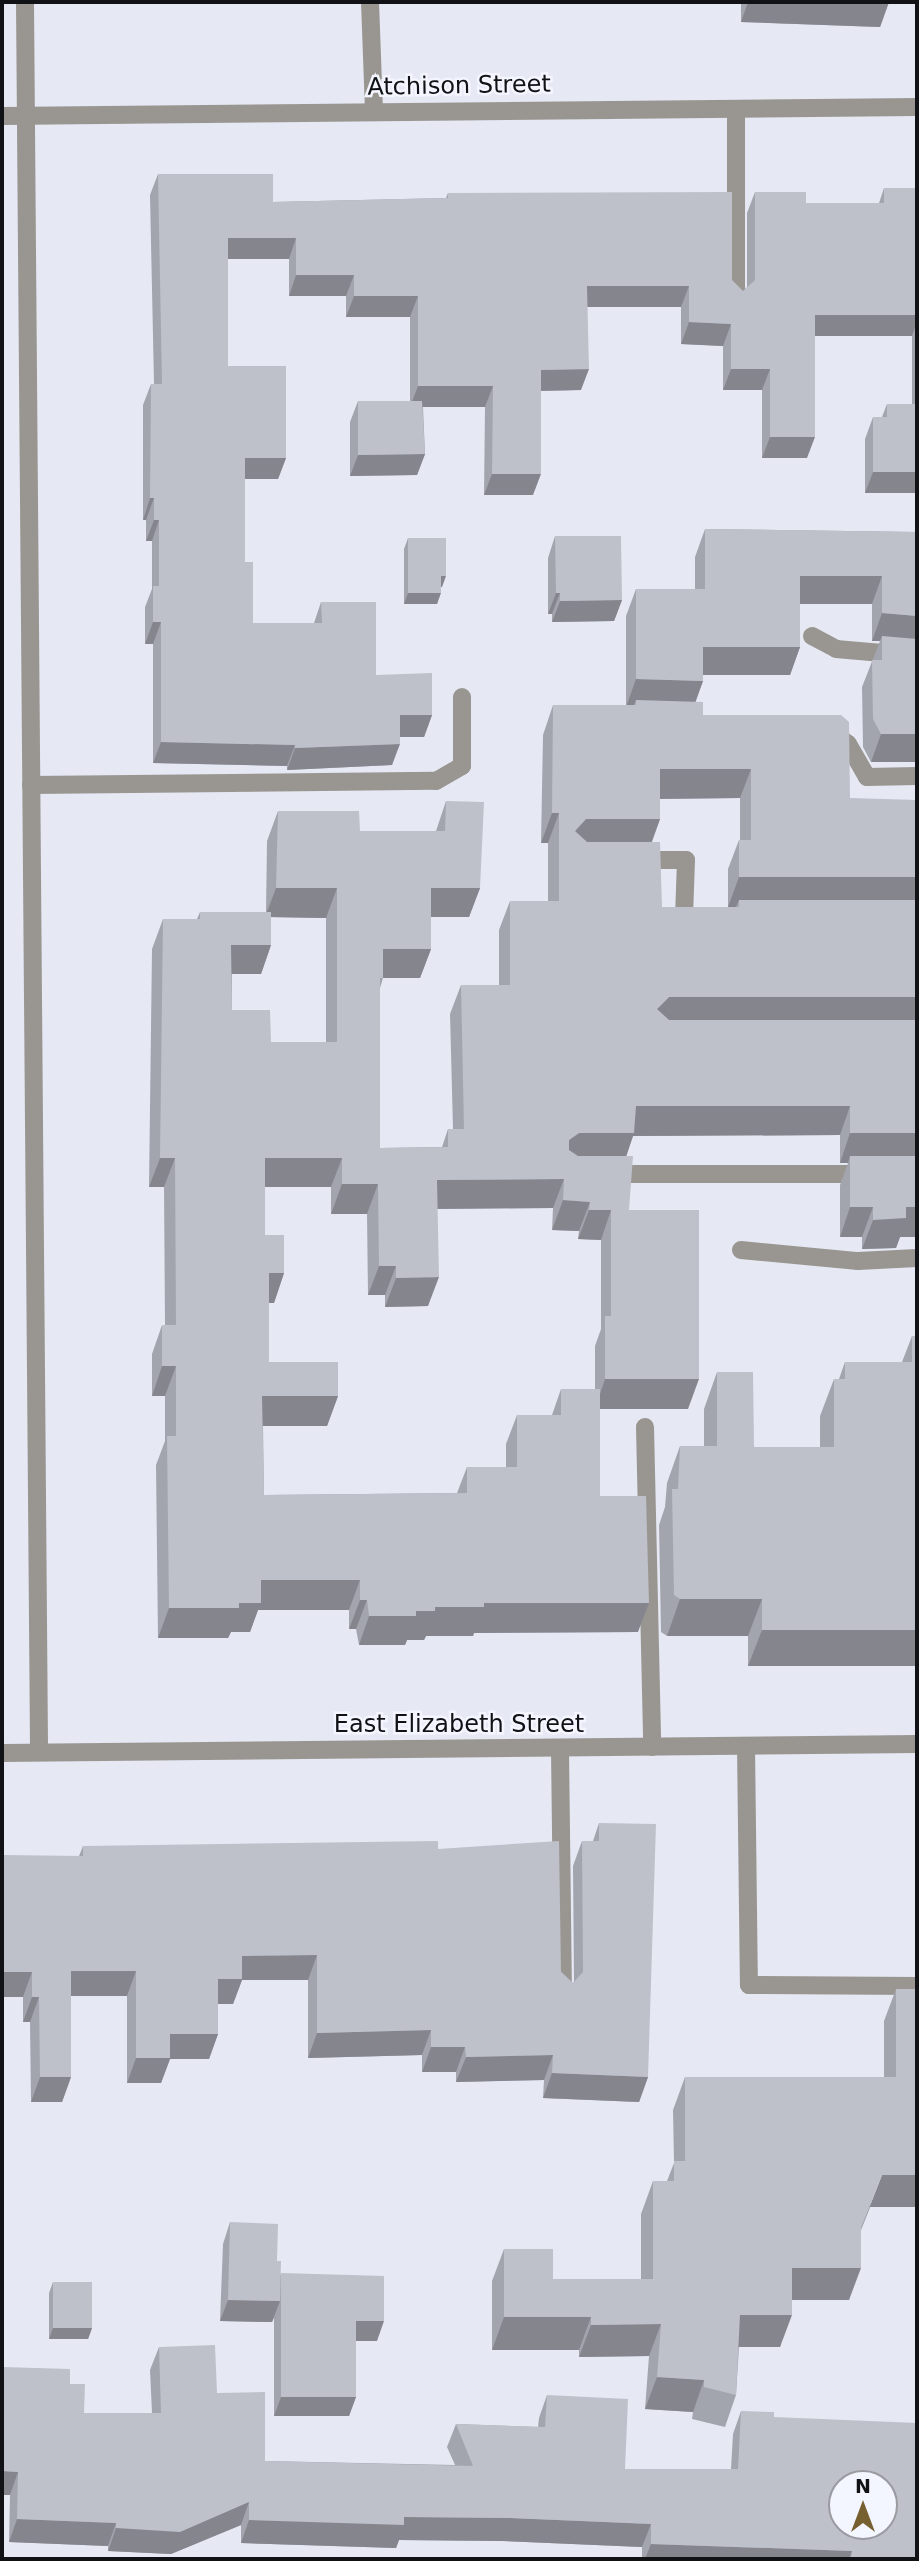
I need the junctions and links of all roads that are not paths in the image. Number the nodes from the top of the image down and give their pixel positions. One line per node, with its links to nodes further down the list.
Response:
1 (24, 2): 6 (street)
2 (370, 2): 5 (street)
3 (917, 107): 4 (street, Atchison Street)
4 (736, 109): 5 (street, Atchison Street); 8 (street)
5 (374, 110): 6 (street, Atchison Street)
6 (26, 115): 7 (street, Atchison Street); 14 (street)
7 (2, 116)
8 (736, 301)
9 (812, 636): 10 (street)
10 (917, 656)
11 (462, 697): 14 (street)
12 (809, 725): 13 (street)
13 (917, 776)
14 (31, 785): 26 (street)
15 (617, 860): 16 (street)
16 (711, 918)
17 (596, 1174): 18 (street)
18 (889, 1174)
19 (741, 1250): 20 (street)
20 (917, 1258)
21 (645, 1427): 24 (street)
22 (917, 1744): 23 (street, East Elizabeth Street)
23 (746, 1746): 24 (street, East Elizabeth Street); 28 (street)
24 (652, 1747): 25 (street, East Elizabeth Street)
25 (560, 1750): 26 (street, East Elizabeth Street); 29 (street)
26 (38, 1752): 27 (street, East Elizabeth Street)
27 (2, 1753)
28 (917, 1986)
29 (563, 1997)

